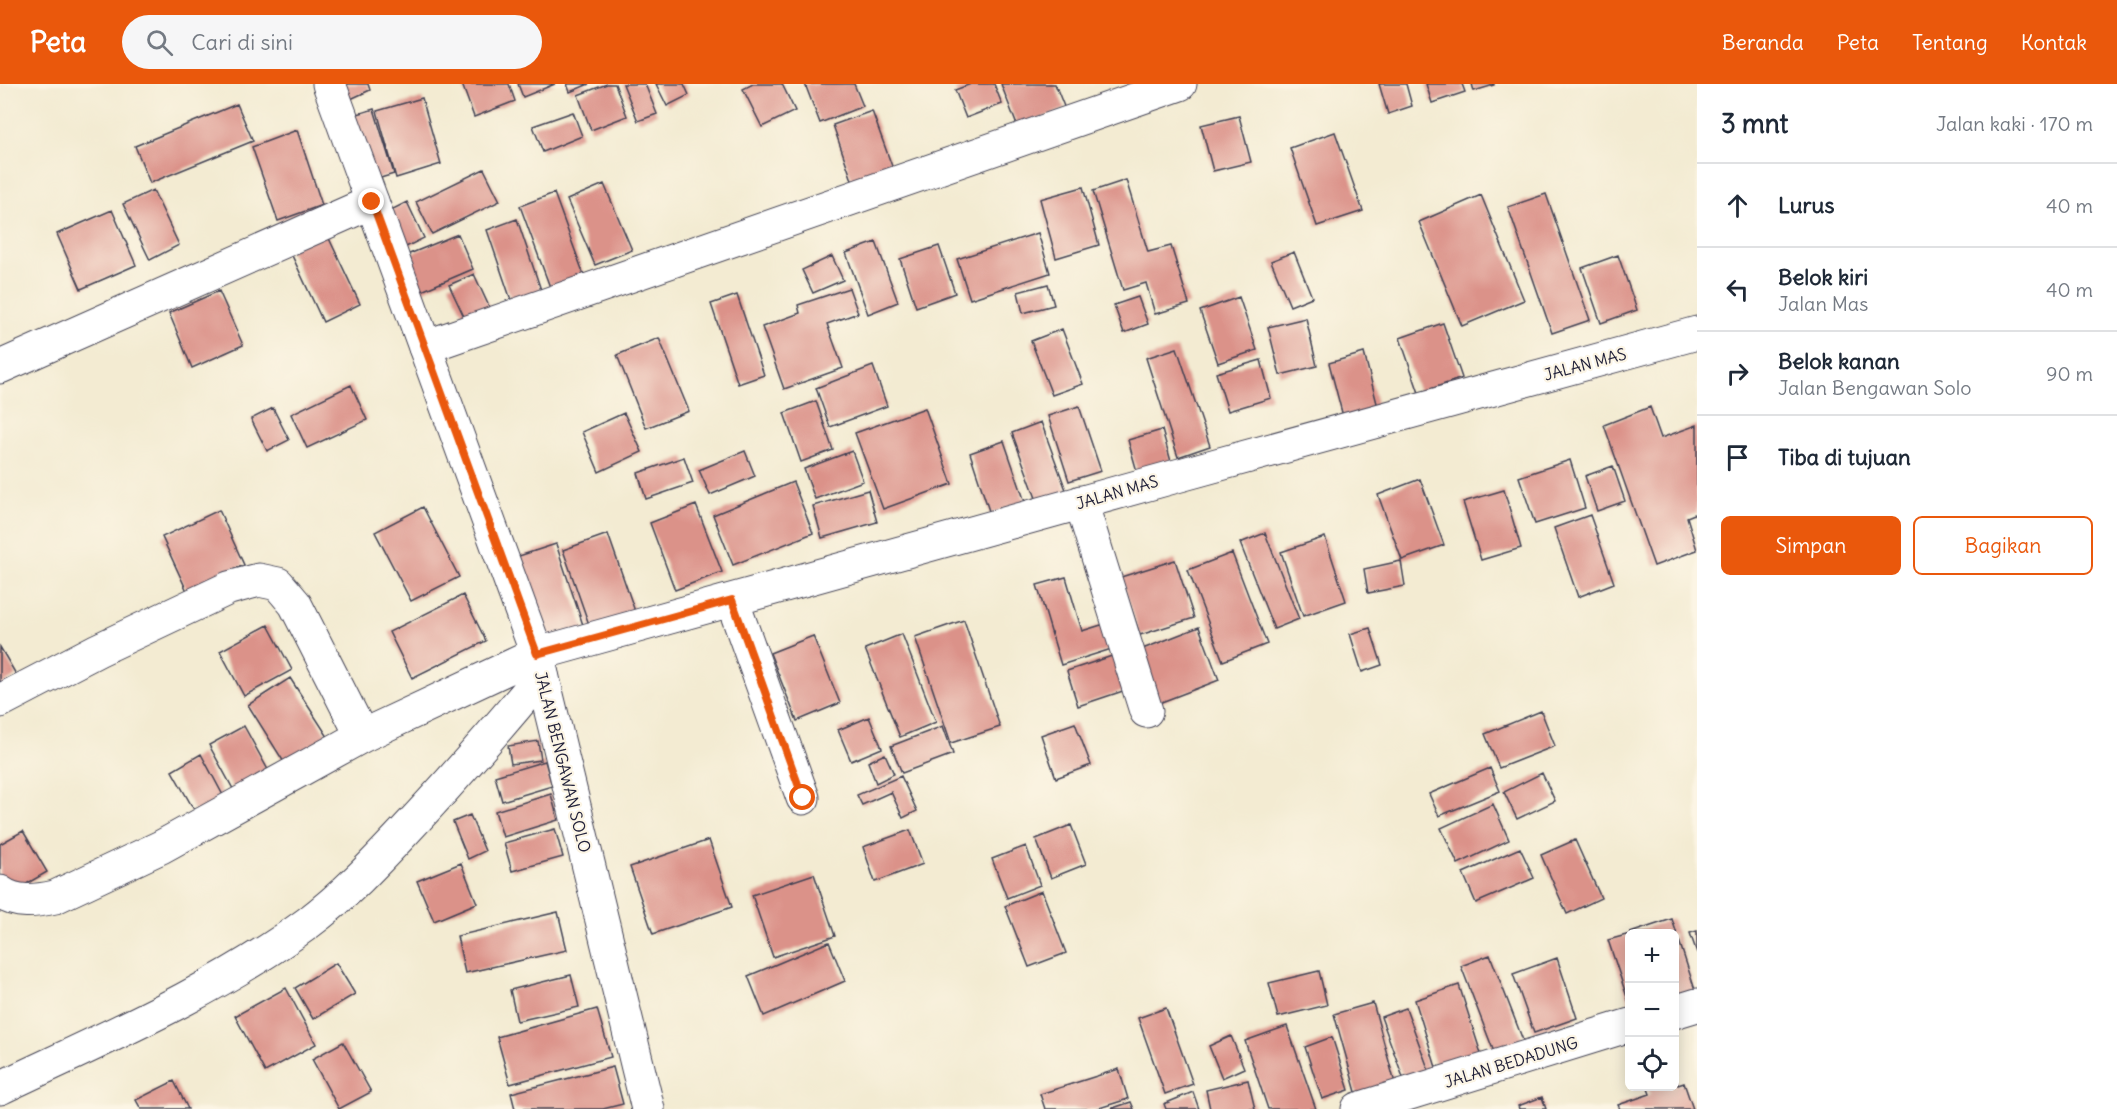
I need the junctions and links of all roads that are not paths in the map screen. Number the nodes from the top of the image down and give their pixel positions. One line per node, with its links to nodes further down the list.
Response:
1 (329, 84): 3 (street, JALAN BENGAWAN SOLO)
2 (1180, 84): 5 (street)
3 (372, 202): 5 (street, JALAN BENGAWAN SOLO); 6 (street)
4 (1697, 333): 7 (street, JALAN MAS)
5 (425, 347): 9 (street, JALAN BENGAWAN SOLO)
6 (0, 367)
7 (1081, 502): 8 (street, JALAN MAS); 11 (street)
8 (732, 600): 9 (street, JALAN MAS); 13 (street)
9 (540, 664): 12 (street, JALAN MAS); 18 (street); 19 (street, JALAN BENGAWAN SOLO)
10 (0, 701): 12 (street)
11 (1146, 711)
12 (362, 736): 14 (street, JALAN MAS)
13 (803, 798)
14 (0, 892)
15 (1697, 1005): 16 (street)
16 (1679, 1010)
17 (1625, 1026): 20 (street, JALAN BEDADUNG)
18 (0, 1088)
19 (648, 1109)
20 (1358, 1109)

